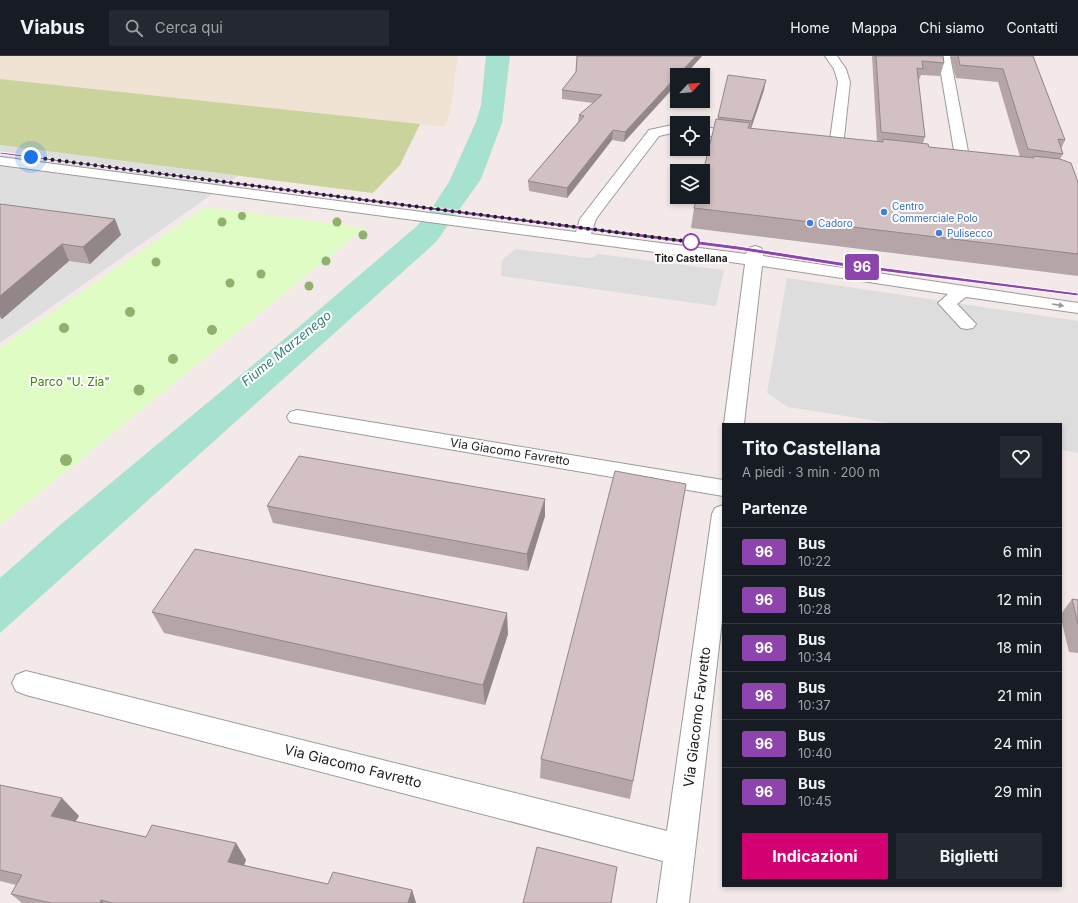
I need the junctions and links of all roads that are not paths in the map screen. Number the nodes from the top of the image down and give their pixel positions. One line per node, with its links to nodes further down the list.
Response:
1 (831, 56): 7 (street)
2 (944, 56): 12 (street)
3 (670, 129): 15 (street)
4 (710, 132): 5 (street)
5 (758, 138)
6 (821, 145): 7 (street)
7 (836, 147): 8 (street)
8 (852, 149)
9 (0, 153): 14 (street)
10 (947, 160): 12 (street)
11 (0, 161): 14 (street)
12 (963, 162): 13 (street)
13 (978, 164)
14 (407, 210): 15 (street)
15 (584, 233): 16 (street)
16 (755, 255): 17 (street); 18 (street); 22 (street)
17 (964, 290): 19 (street, one-way to 19); 20 (street)
18 (1078, 294)
19 (1078, 308)
20 (967, 324)
21 (297, 417): 23 (street, Via Giacomo Favretto)
22 (734, 423)
23 (722, 488)
24 (722, 522): 26 (street, Via Giacomo Favretto)
25 (26, 683): 26 (street, Via Giacomo Favretto)
26 (680, 850): 27 (street, Via Giacomo Favretto)
27 (673, 903)

